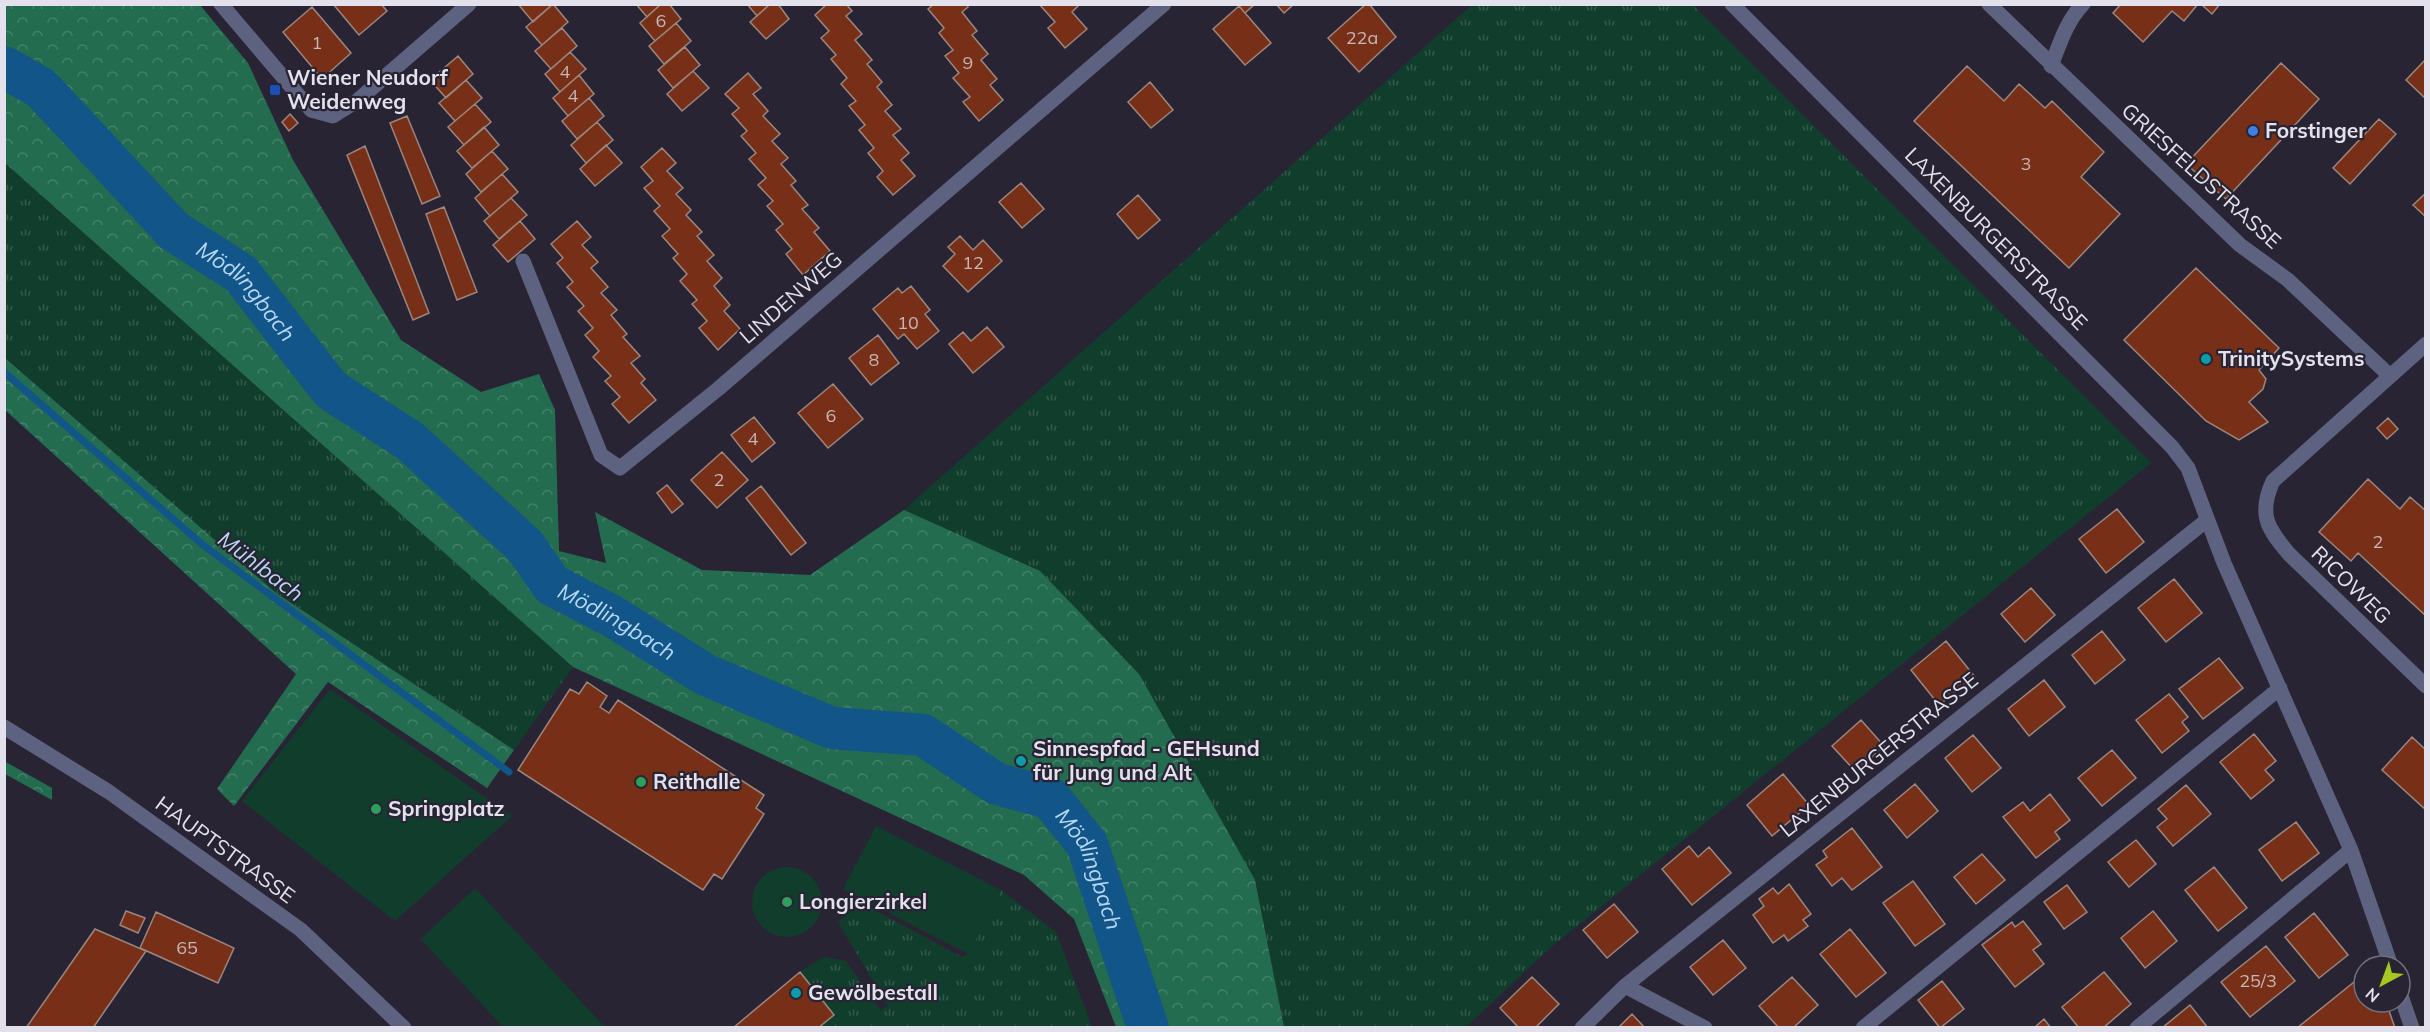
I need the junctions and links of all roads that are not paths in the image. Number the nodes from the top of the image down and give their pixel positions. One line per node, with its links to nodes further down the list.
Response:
1 (221, 4): 2 (street)
2 (469, 4)
3 (1164, 4): 8 (street, LINDENWEG)
4 (1732, 4): 11 (street, LAXENBURGERSTRASSE)
5 (1989, 4): 7 (street, GRIESFELDSTRASSE)
6 (2083, 4): 7 (street)
7 (2051, 66): 10 (street, GRIESFELDSTRASSE)
8 (523, 261)
9 (2426, 344): 10 (street)
10 (2389, 375): 12 (street, RICOWEG)
11 (2207, 520): 13 (street, LAXENBURGERSTRASSE); 17 (street, LAXENBURGERSTRASSE)
12 (2426, 686)
13 (2280, 688): 15 (street, LAXENBURGERSTRASSE); 21 (street)
14 (4, 727): 18 (street, HAUPTSTRASSE)
15 (2351, 850): 16 (street, LAXENBURGERSTRASSE); 22 (street)
16 (2387, 954)
17 (1625, 986): 19 (street, LAXENBURGERSTRASSE); 20 (street)
18 (404, 1028)
19 (1582, 1028)
20 (1705, 1028)
21 (1863, 1028)
22 (2137, 1028)

